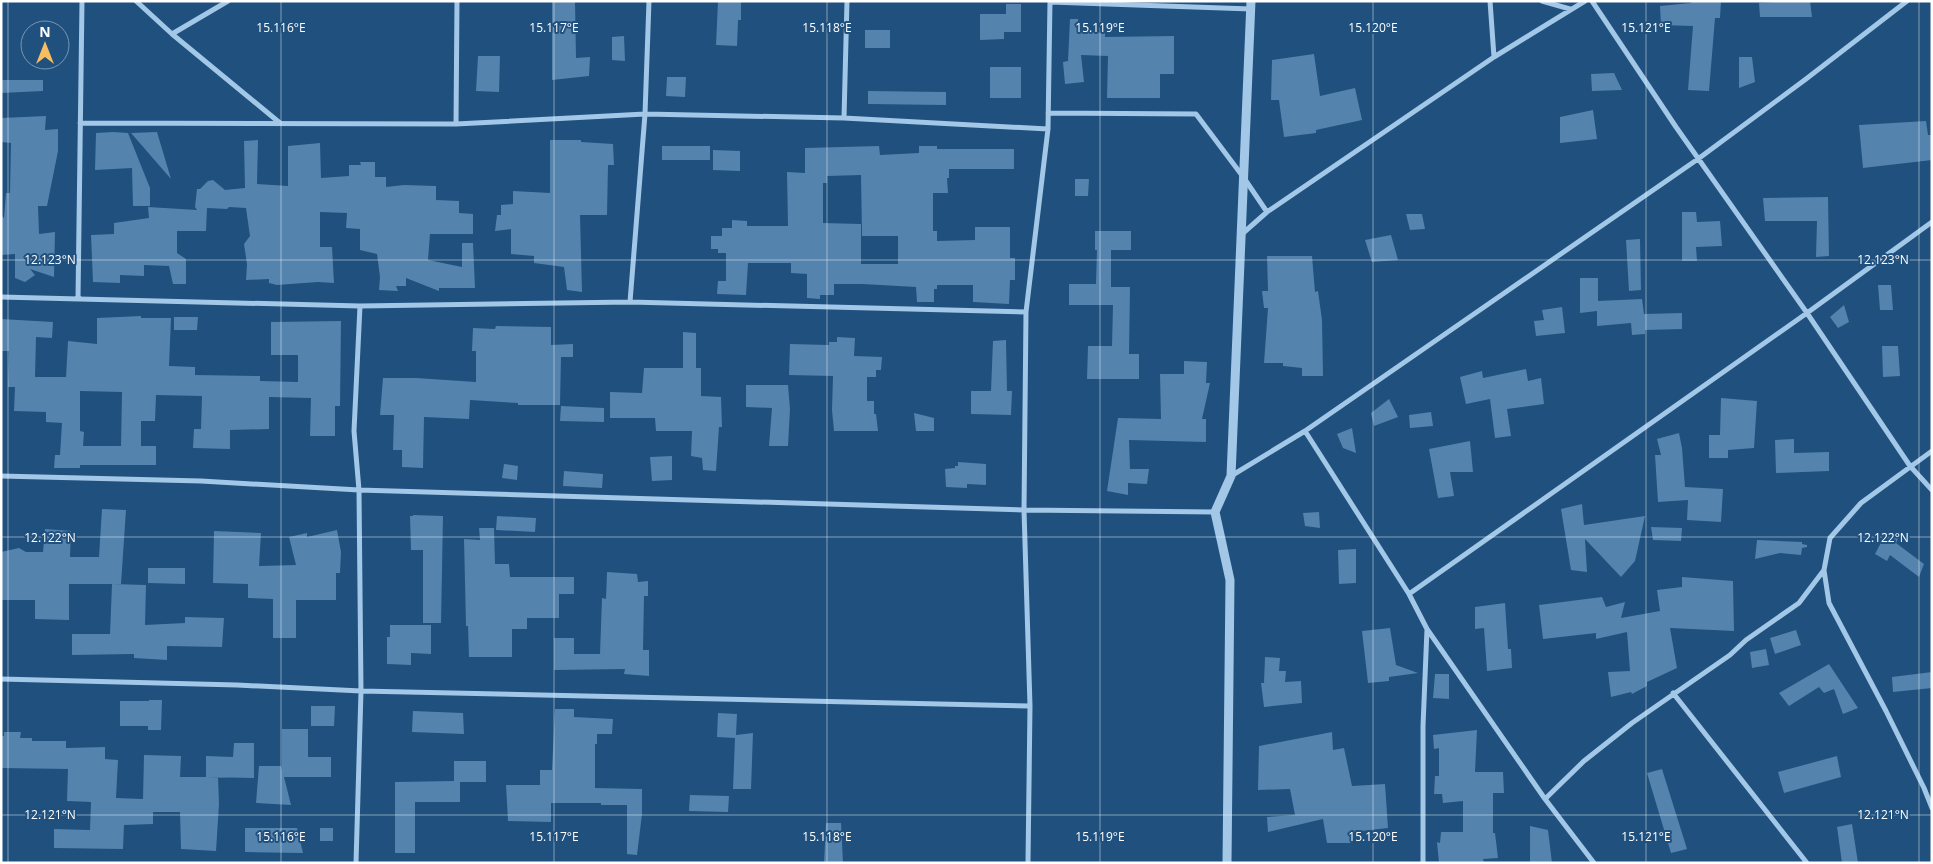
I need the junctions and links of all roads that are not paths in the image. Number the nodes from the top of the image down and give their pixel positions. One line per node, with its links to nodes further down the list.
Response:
1 (82, 1): 20 (street)
2 (136, 1): 15 (street)
3 (228, 1): 15 (street)
4 (458, 1): 22 (street)
5 (648, 1): 18 (street)
6 (848, 1): 19 (street)
7 (1490, 1): 16 (street)
8 (1542, 1): 14 (street)
9 (1585, 1): 14 (street)
10 (1592, 1): 24 (street)
11 (1907, 1): 24 (street)
12 (1050, 2): 13 (street); 17 (street)
13 (1251, 5): 25 (street)
14 (1570, 9): 16 (street)
15 (172, 34): 21 (street)
16 (1494, 57): 26 (street)
17 (1048, 113): 23 (street); 25 (street)
18 (645, 114): 19 (street); 22 (street); 31 (street)
19 (844, 118): 23 (street)
20 (80, 123): 21 (street); 30 (street)
21 (280, 123): 22 (street)
22 (456, 124)
23 (1048, 129): 33 (street)
24 (1698, 159): 34 (street); 35 (street)
25 (1244, 178): 26 (street); 28 (street)
26 (1267, 212): 28 (street)
27 (1932, 222): 34 (street)
28 (1242, 234): 39 (street)
29 (1, 297): 30 (street)
30 (78, 299): 32 (street)
31 (630, 302): 32 (street); 33 (street)
32 (360, 306): 41 (street)
33 (1026, 312): 42 (street)
34 (1808, 313): 37 (street); 45 (street)
35 (1305, 431): 39 (street); 45 (street)
36 (1932, 451): 37 (street)
37 (1910, 466): 40 (street); 44 (street)
38 (1, 476): 41 (street)
39 (1231, 476): 43 (street)
40 (1931, 489)
41 (359, 490): 42 (street); 48 (street)
42 (1024, 510): 43 (street); 50 (street)
43 (1215, 512): 55 (street)
44 (1824, 570): 49 (street); 52 (street)
45 (1409, 594): 46 (street)
46 (1427, 629): 51 (street); 56 (street)
47 (1, 679): 48 (street)
48 (362, 691): 50 (street); 53 (street)
49 (1673, 693): 51 (street); 58 (street)
50 (1030, 706): 54 (street)
51 (1545, 799): 57 (street)
52 (1932, 808)
53 (356, 863)
54 (1028, 863)
55 (1227, 863)
56 (1423, 863)
57 (1594, 863)
58 (1807, 863)

